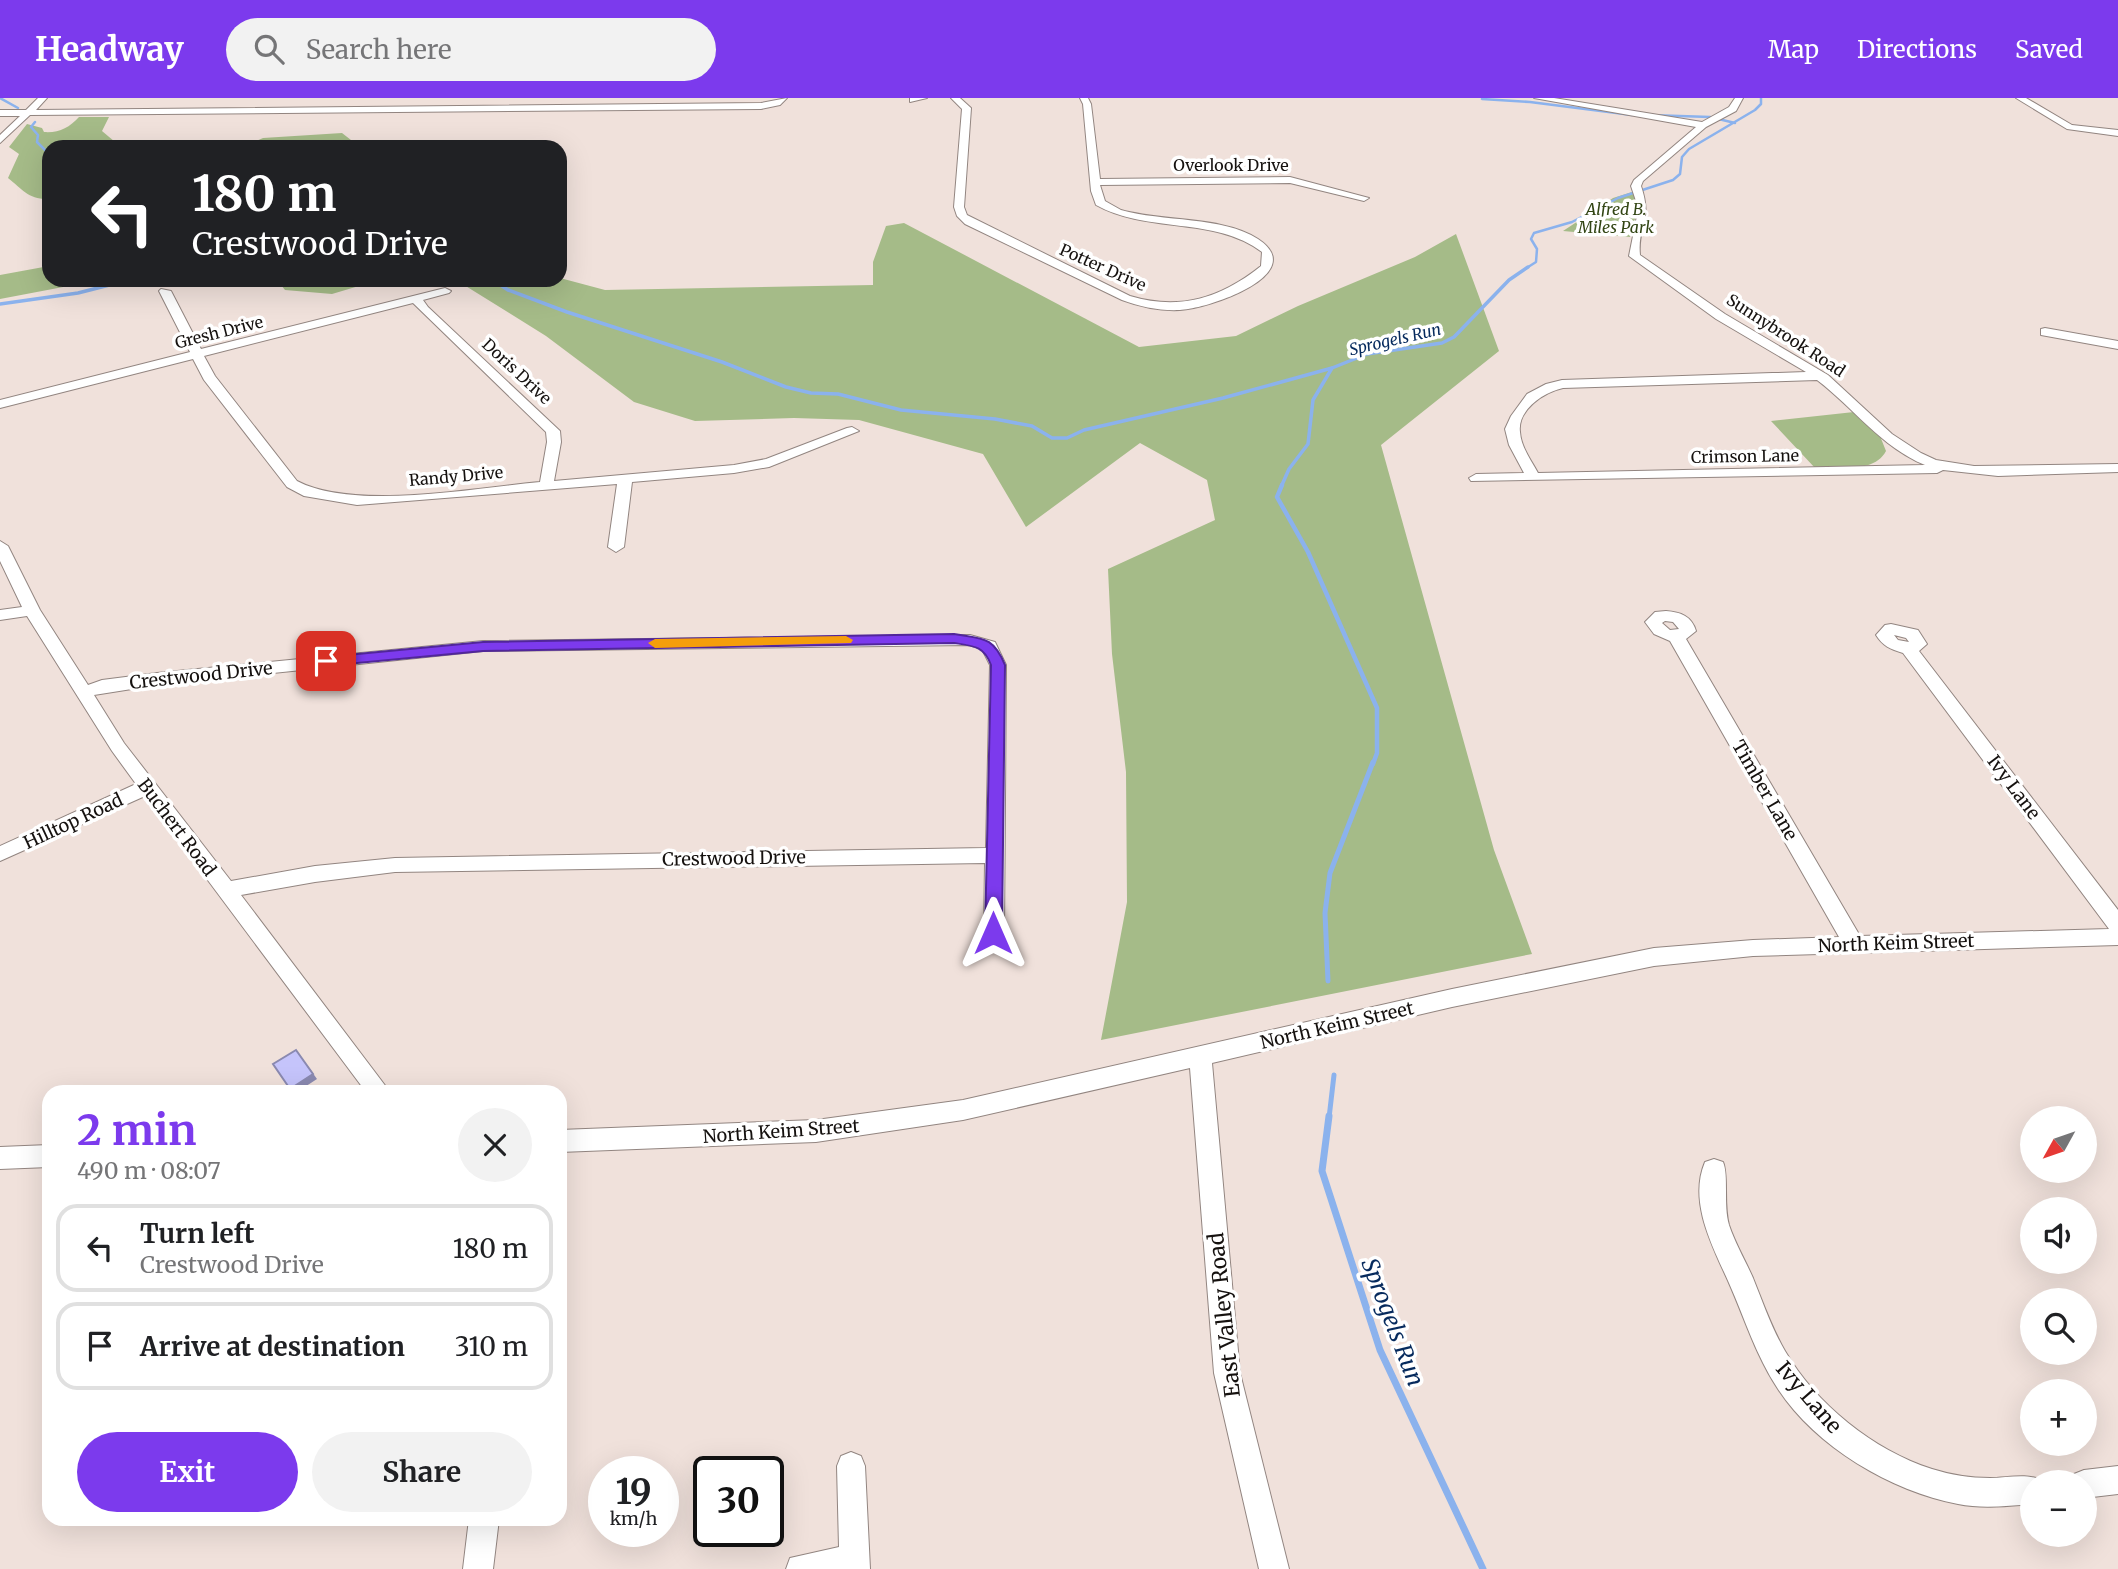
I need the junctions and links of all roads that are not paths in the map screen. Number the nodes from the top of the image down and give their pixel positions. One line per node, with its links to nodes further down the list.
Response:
1 (43, 98): 14 (street)
2 (247, 98): 12 (street)
3 (444, 98): 11 (street)
4 (783, 98): 11 (street)
5 (955, 98): 18 (street, Potter Drive)
6 (1084, 98): 18 (street, Potter Drive)
7 (1538, 98): 10 (street)
8 (1739, 98): 15 (street, Sunnybrook Road)
9 (2020, 98): 16 (street)
10 (1578, 101): 15 (street)
11 (434, 108): 12 (street)
12 (231, 110): 14 (street)
13 (0, 113): 14 (street)
14 (28, 113): 17 (street)
15 (1703, 125): 26 (street, Sunnybrook Road)
16 (2118, 133)
17 (0, 141)
18 (1095, 182): 19 (street, Overlook Drive)
19 (1364, 198)
20 (165, 290): 25 (street, Randy Drive)
21 (445, 291): 22 (street, Gresh Drive)
22 (416, 298): 25 (street, Gresh Drive); 36 (street, Doris Drive)
23 (2045, 332): 24 (street)
24 (2118, 345)
25 (196, 354): 27 (street, Gresh Drive); 36 (street, Randy Drive)
26 (1820, 376): 29 (street, Sunnybrook Road); 33 (street)
27 (0, 404)
28 (852, 432): 34 (street, Randy Drive)
29 (1900, 446): 30 (street, Sunnybrook Road); 32 (street)
30 (1957, 468): 31 (street, Sunnybrook Road); 32 (street, Crimson Lane)
31 (2118, 468)
32 (1878, 471): 33 (street, Crimson Lane)
33 (1533, 476): 35 (street, Crimson Lane)
34 (625, 478): 36 (street, Randy Drive); 38 (street)
35 (1476, 478)
36 (545, 486)
37 (0, 547): 39 (street, Buchert Road)
38 (616, 547)
39 (32, 610): 40 (street); 43 (street, Buchert Road)
40 (0, 615)
41 (1676, 636): 51 (street, Timber Lane)
42 (1909, 649): 48 (street, Ivy Lane)
43 (83, 693): 44 (street, Buchert Road); 46 (street, Crestwood Drive)
44 (147, 787): 45 (street, Hilltop Road); 47 (street, Buchert Road)
45 (0, 855)
46 (993, 855): 47 (street, Crestwood Drive); 49 (street, Crestwood Drive)
47 (224, 890): 53 (street, Buchert Road)
48 (2118, 925)
49 (993, 933)
50 (2118, 937): 51 (street, North Keim Street)
51 (1854, 944): 52 (street, North Keim Street)
52 (1200, 1057): 54 (street, North Keim Street); 66 (street, East Valley Road)
53 (374, 1085)
54 (567, 1141)
55 (42, 1156): 56 (street)
56 (0, 1158)
57 (1714, 1170): 61 (street, Ivy Lane)
58 (851, 1466): 63 (street)
59 (2118, 1480): 60 (street)
60 (2097, 1482)
61 (2020, 1491)
62 (483, 1526): 64 (street)
63 (855, 1564): 65 (street)
64 (478, 1569)
65 (801, 1569)
66 (1274, 1569)

